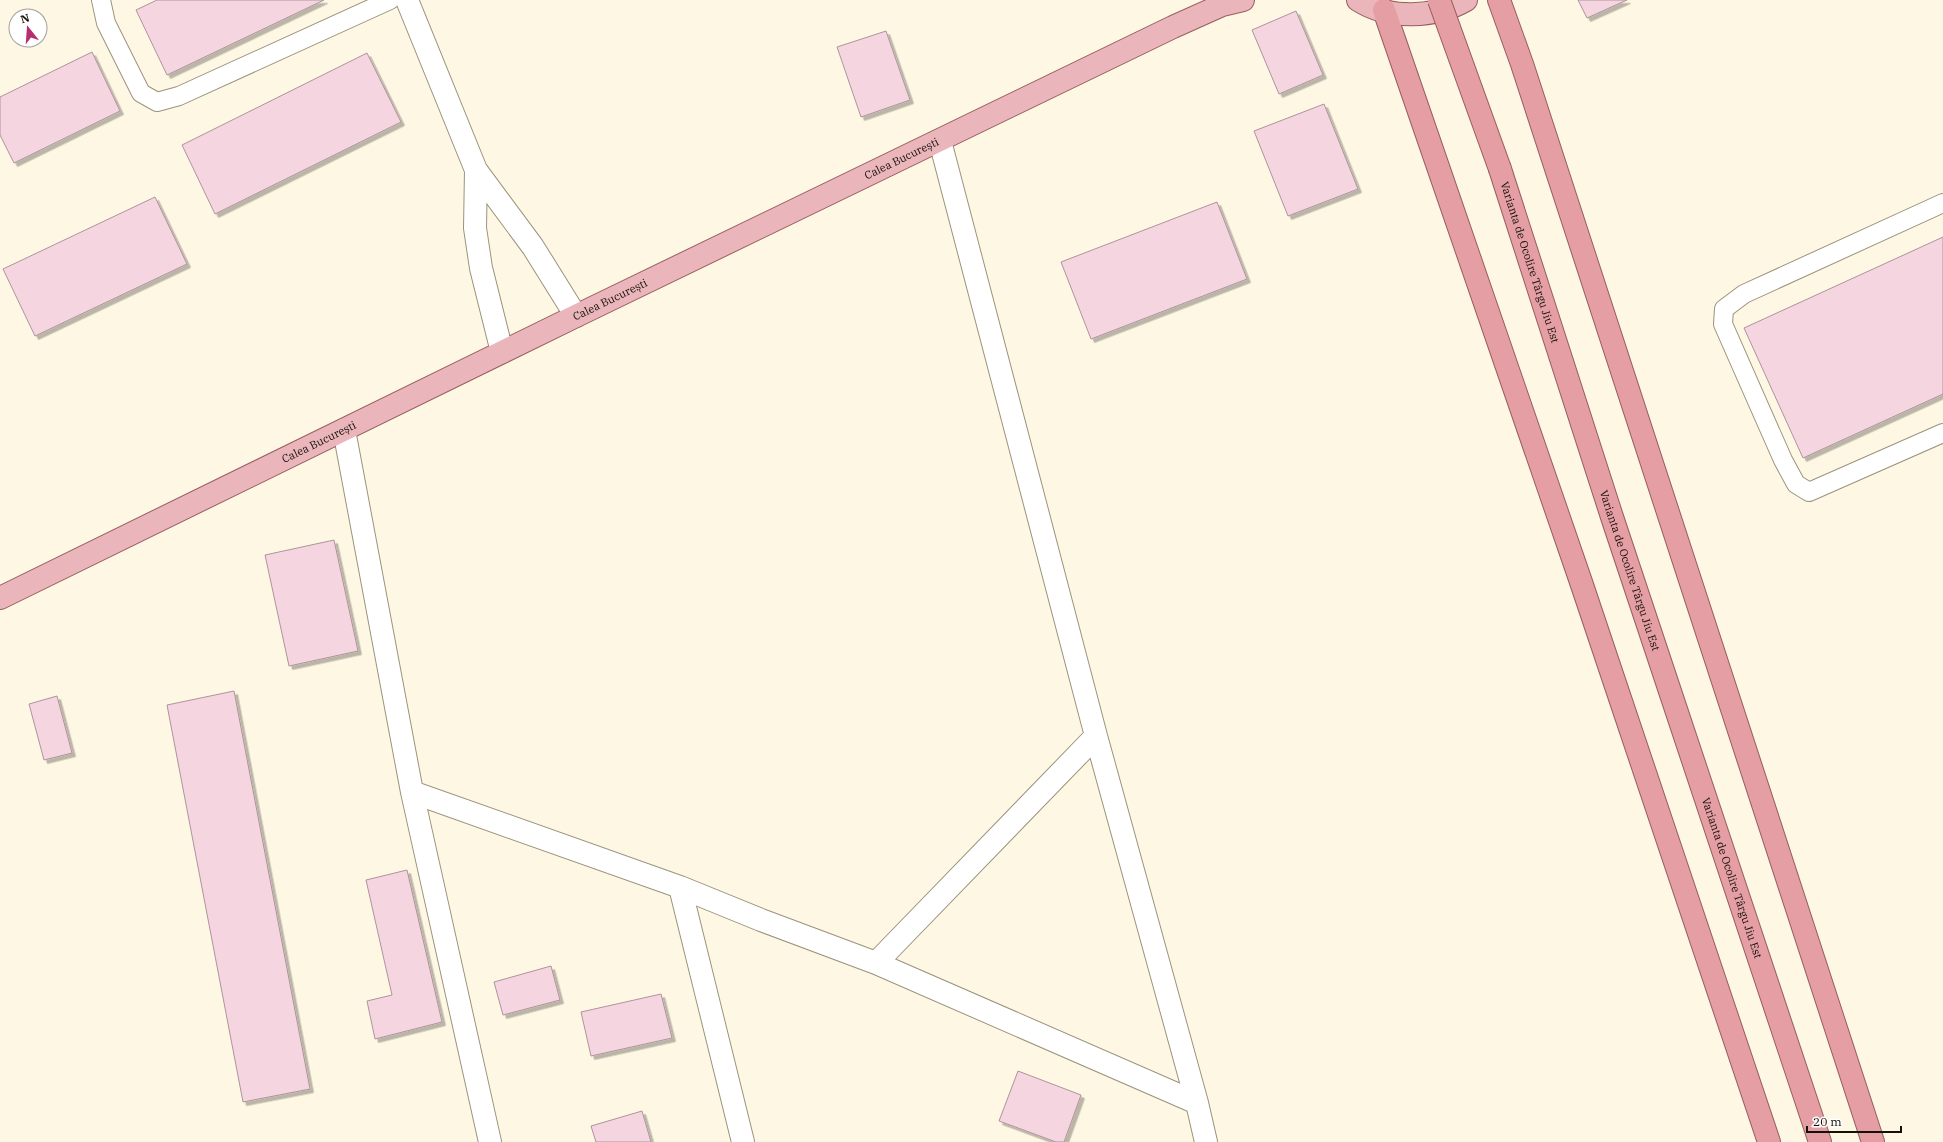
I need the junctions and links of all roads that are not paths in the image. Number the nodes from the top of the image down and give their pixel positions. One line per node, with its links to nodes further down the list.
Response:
1 (100, 0): 2 (lane)
2 (390, 0)
3 (408, 0): 12 (street)
4 (1243, 0): 9 (main road, Calea București)
5 (1358, 0): 10 (main road)
6 (1439, 0): 28 (highway, Varianta de Ocolire Târgu Jiu Est, bridge)
7 (1466, 0): 10 (main road)
8 (1499, 0): 29 (highway)
9 (1226, 3): 11 (main road, Calea București)
10 (1384, 10): 27 (highway)
11 (940, 141): 14 (main road, Calea București); 19 (street)
12 (476, 170): 14 (street); 15 (street)
13 (1943, 204): 17 (lane)
14 (576, 316): 15 (main road, Calea București)
15 (502, 352): 16 (main road, Calea București)
16 (344, 430): 18 (main road, Calea București); 20 (street)
17 (1943, 433)
18 (0, 598)
19 (1096, 736): 22 (street); 23 (street)
20 (412, 792): 21 (street); 24 (street)
21 (680, 887): 22 (street); 25 (street)
22 (876, 963): 23 (street)
23 (1197, 1103): 26 (street)
24 (490, 1142)
25 (743, 1142)
26 (1206, 1142)
27 (1770, 1142)
28 (1820, 1142)
29 (1873, 1142)

